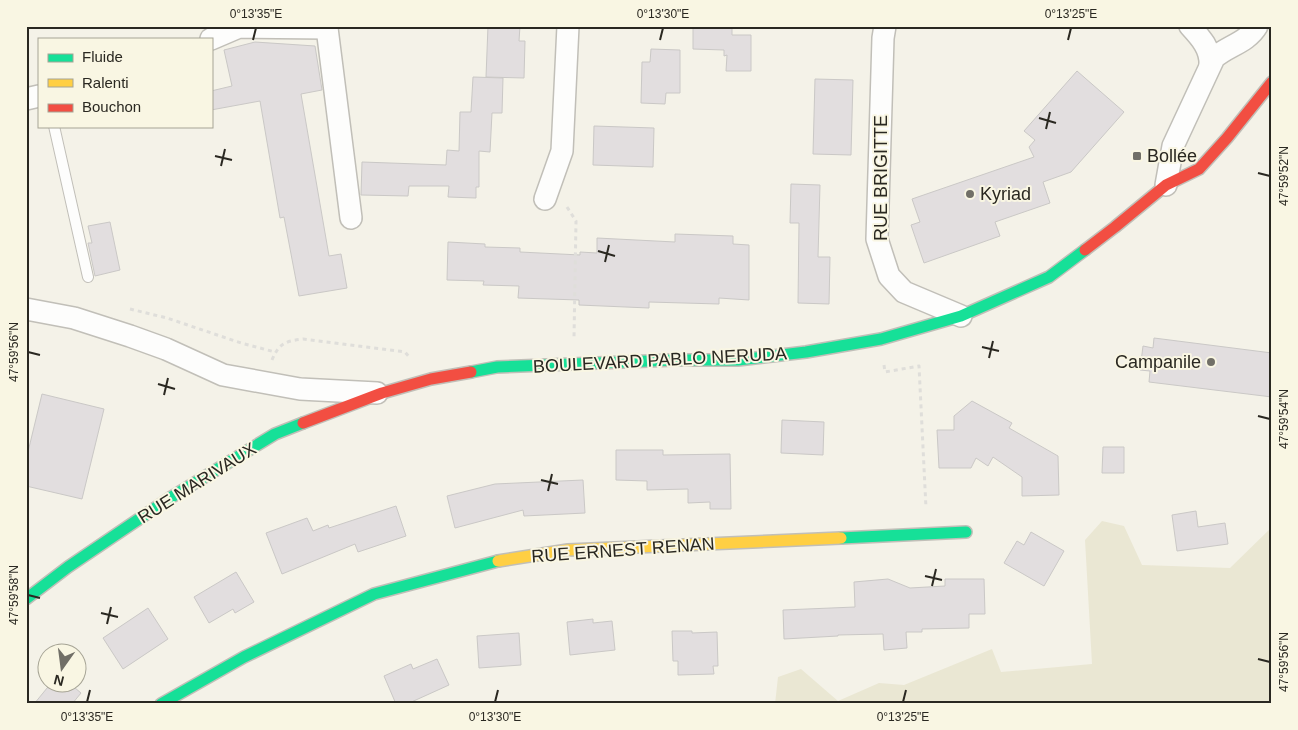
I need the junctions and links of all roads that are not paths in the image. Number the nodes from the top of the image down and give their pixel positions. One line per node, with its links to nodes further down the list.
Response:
1 (568, 26): 11 (street)
2 (885, 26): 15 (street, RUE BRIGITTE)
3 (1190, 26): 7 (street)
4 (1257, 26): 7 (street)
5 (327, 27): 6 (street); 12 (street)
6 (212, 39)
7 (1210, 65): 10 (street)
8 (1272, 82): 10 (street, BOULEVARD PABLO NERUDA)
9 (54, 128): 13 (lane)
10 (1166, 185): 15 (street, BOULEVARD PABLO NERUDA)
11 (548, 191)
12 (351, 218)
13 (88, 276)
14 (26, 309): 16 (street)
15 (961, 316): 16 (street, BOULEVARD PABLO NERUDA)
16 (382, 393): 18 (street, RUE MARIVAUX)
17 (966, 532): 19 (street, RUE ERNEST RENAN)
18 (26, 599)
19 (160, 704)

